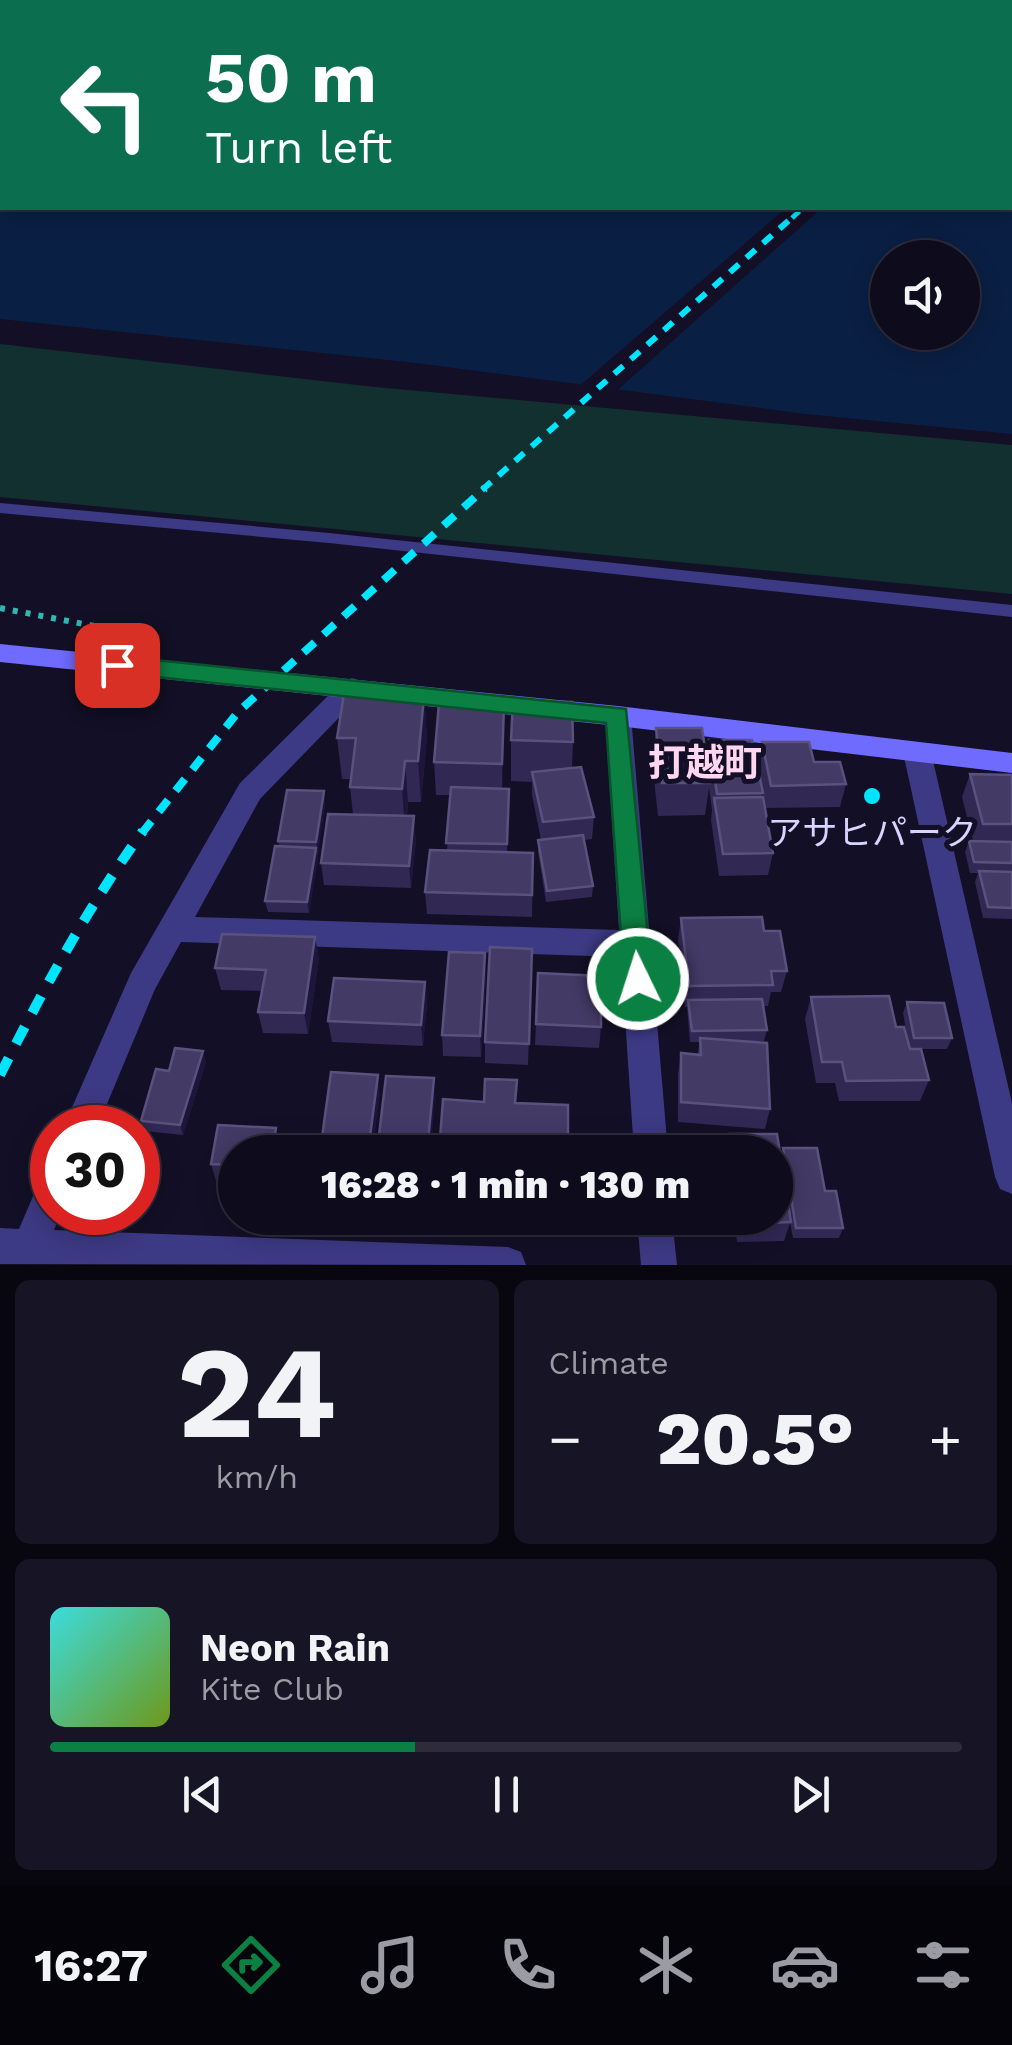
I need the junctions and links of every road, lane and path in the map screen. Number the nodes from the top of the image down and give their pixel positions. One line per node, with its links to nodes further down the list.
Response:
1 (0, 508): 3 (lane)
2 (0, 608): 4 (path)
3 (1012, 611)
4 (136, 634)
5 (0, 653): 6 (street)
6 (352, 688): 7 (street); 10 (street)
7 (618, 716): 8 (street); 11 (street)
8 (917, 752): 9 (street); 14 (street)
9 (1012, 763)
10 (176, 929): 11 (street); 12 (street)
11 (636, 944): 13 (street)
12 (90, 1105)
13 (650, 1135)
14 (1012, 1177)
15 (30, 1230): 17 (street)
16 (657, 1235): 19 (street)
17 (17, 1253): 18 (street)
18 (508, 1265)
19 (659, 1265)

